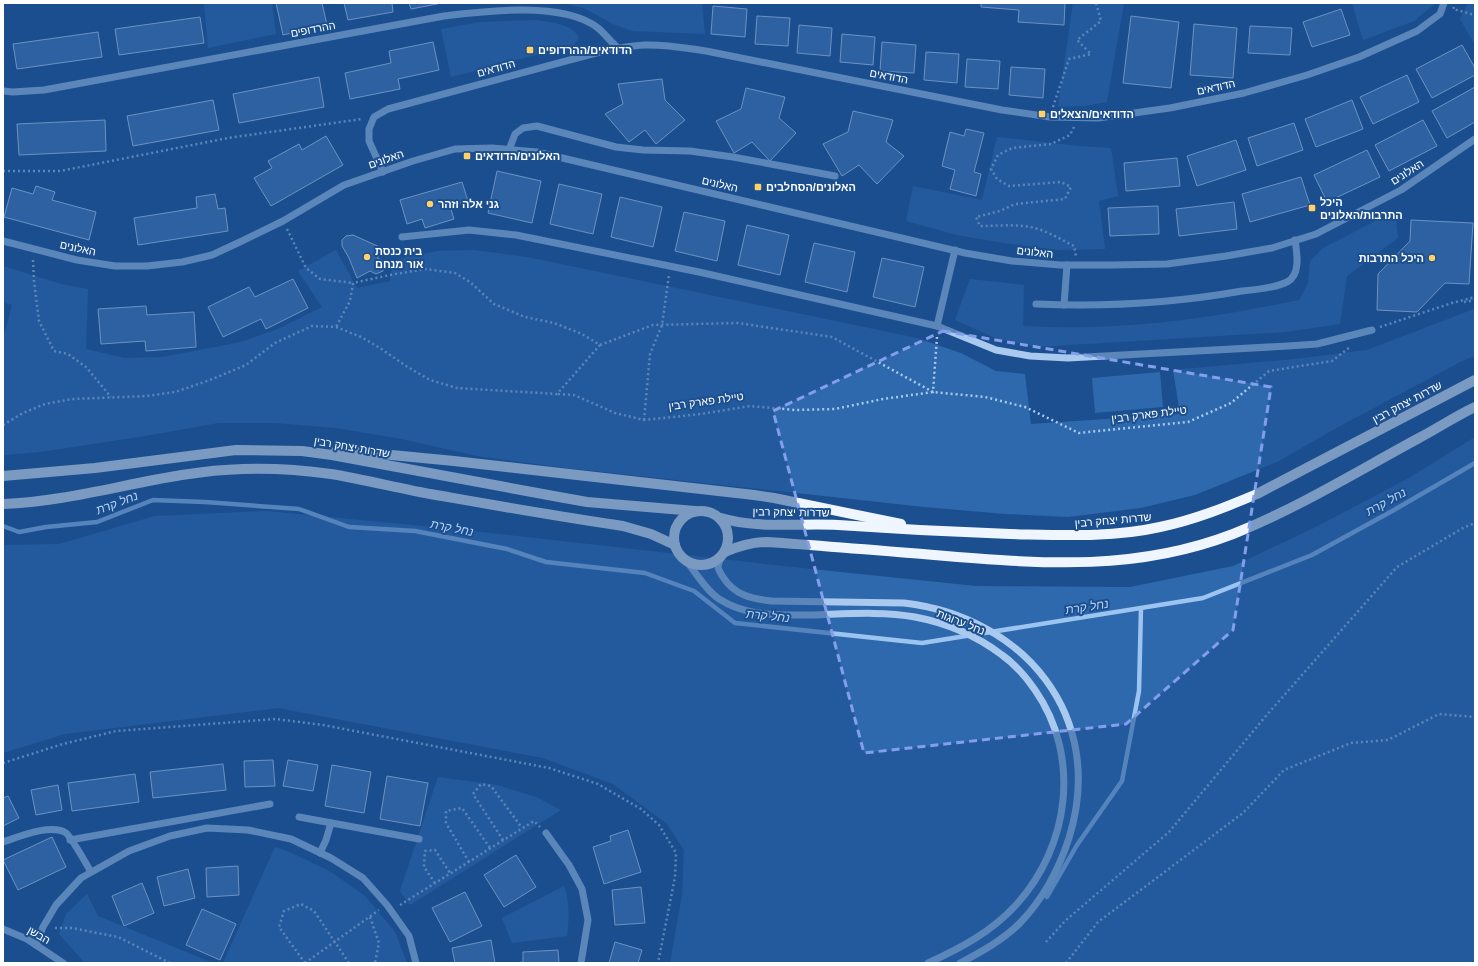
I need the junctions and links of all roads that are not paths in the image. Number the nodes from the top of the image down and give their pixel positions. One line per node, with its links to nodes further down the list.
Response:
1 (1444, 3): 2 (street, הדודאים)
2 (618, 48): 3 (street, ההרדופים); 6 (street, הדודאים)
3 (3, 91)
4 (1475, 139): 9 (street, האלונים)
5 (509, 150): 6 (street, האלונים); 7 (street); 11 (street, האלונים)
6 (383, 172): 10 (street, האלונים)
7 (834, 176)
8 (402, 237): 15 (street)
9 (1295, 240): 12 (street, האלונים); 14 (street)
10 (3, 241)
11 (956, 250): 12 (street, האלונים); 15 (street)
12 (1067, 265): 14 (street)
13 (1036, 304): 14 (street)
14 (1064, 305)
15 (937, 326): 16 (street)
16 (1372, 330)
17 (1475, 380): 24 (main road, שדרות יצחק רבין)
18 (1475, 407): 26 (main road)
19 (302, 451): 20 (main road, שדרות יצחק רבין); 22 (main road, שדרות יצחק רבין); 24 (main road)
20 (3, 476)
21 (3, 504): 25 (main road)
22 (695, 511): 23 (main road); 25 (main road)
23 (721, 518): 24 (main road, שדרות יצחק רבין); 26 (main road)
24 (960, 532)
25 (675, 545): 27 (main road)
26 (723, 554): 27 (main road); 43 (street, נחל ערוגות)
27 (685, 560): 42 (street, נחל ערוגות)
28 (270, 804): 33 (street)
29 (299, 816): 30 (street)
30 (331, 823): 32 (street); 35 (street)
31 (546, 833): 41 (street)
32 (419, 839)
33 (70, 840): 34 (street); 36 (street)
34 (3, 842)
35 (320, 853): 36 (street); 40 (street)
36 (91, 872): 38 (street)
37 (3, 929): 38 (street, הבשן)
38 (36, 945): 39 (street, הבשן)
39 (63, 963)
40 (416, 963)
41 (580, 963)
42 (928, 963)
43 (960, 963)

